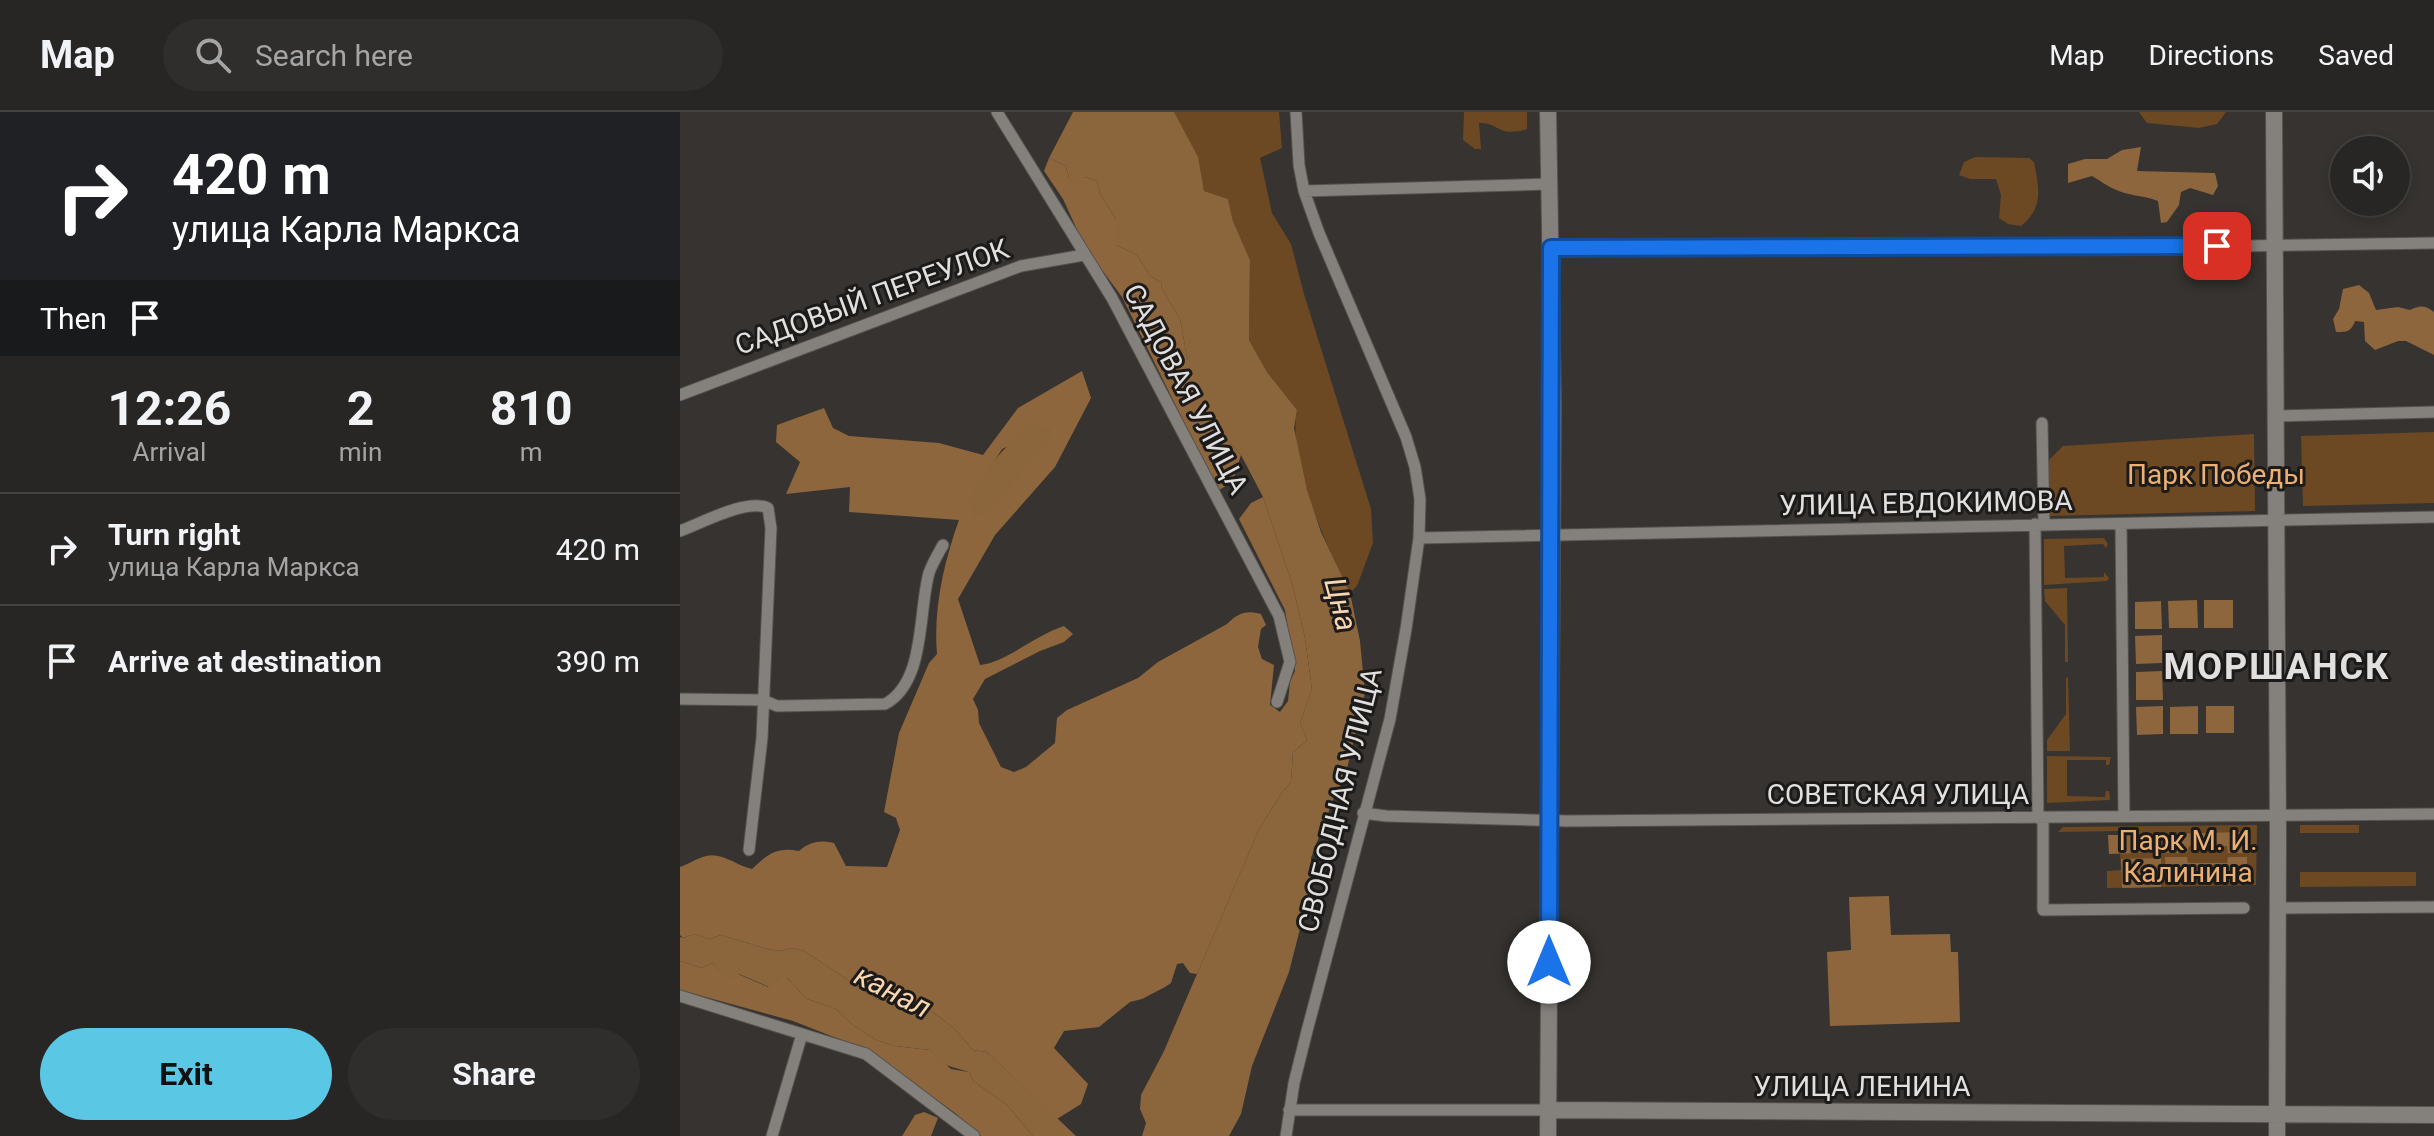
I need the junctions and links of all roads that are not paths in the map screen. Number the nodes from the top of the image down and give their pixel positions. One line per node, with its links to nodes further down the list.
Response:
1 (997, 112): 10 (street, САДОВАЯ УЛИЦА)
2 (1296, 112): 6 (street, СВОБОДНАЯ УЛИЦА)
3 (1548, 112): 5 (street)
4 (2274, 112): 8 (street)
5 (1549, 184): 6 (street); 9 (street)
6 (1304, 191): 21 (street, СВОБОДНАЯ УЛИЦА)
7 (2434, 243): 8 (street)
8 (2273, 245): 9 (street); 13 (street)
9 (1551, 248): 20 (street)
10 (1084, 255): 11 (street, САДОВЫЙ ПЕРЕУЛОК); 25 (street, САДОВАЯ УЛИЦА)
11 (680, 395)
12 (2434, 412): 13 (street)
13 (2275, 416): 16 (street)
14 (2042, 423): 17 (street)
15 (2434, 517): 16 (street, УЛИЦА ЕВДОКИМОВА)
16 (2276, 521): 18 (street, УЛИЦА ЕВДОКИМОВА); 28 (street)
17 (2039, 524): 18 (street, УЛИЦА ЕВДОКИМОВА); 20 (street, УЛИЦА ЕВДОКИМОВА); 30 (street)
18 (2121, 524): 29 (street)
19 (680, 531): 24 (street)
20 (1551, 535): 21 (street, УЛИЦА ЕВДОКИМОВА); 31 (street)
21 (1419, 538): 26 (street, СВОБОДНАЯ УЛИЦА)
22 (943, 545): 24 (street)
23 (680, 699): 24 (street)
24 (763, 700): 32 (street)
25 (1277, 702)
26 (1363, 813): 31 (street, СОВЕТСКАЯ УЛИЦА); 38 (street, СВОБОДНАЯ УЛИЦА)
27 (2434, 814): 28 (street, СОВЕТСКАЯ УЛИЦА)
28 (2278, 815): 29 (street, СОВЕТСКАЯ УЛИЦА); 35 (street)
29 (2124, 816): 30 (street, СОВЕТСКАЯ УЛИЦА)
30 (2041, 818): 31 (street, СОВЕТСКАЯ УЛИЦА); 34 (street)
31 (1550, 821): 39 (street)
32 (749, 850)
33 (2434, 907): 35 (street)
34 (2244, 908)
35 (2277, 908): 40 (street)
36 (680, 996): 37 (street)
37 (802, 1034): 42 (street); 43 (street)
38 (1289, 1110): 39 (street, УЛИЦА ЛЕНИНА); 44 (street, СВОБОДНАЯ УЛИЦА)
39 (1549, 1110): 40 (street, УЛИЦА ЛЕНИНА); 45 (street)
40 (2277, 1113): 41 (street, УЛИЦА ЛЕНИНА); 46 (street)
41 (2434, 1115)
42 (772, 1136)
43 (974, 1136)
44 (1286, 1136)
45 (1548, 1136)
46 (2277, 1136)

